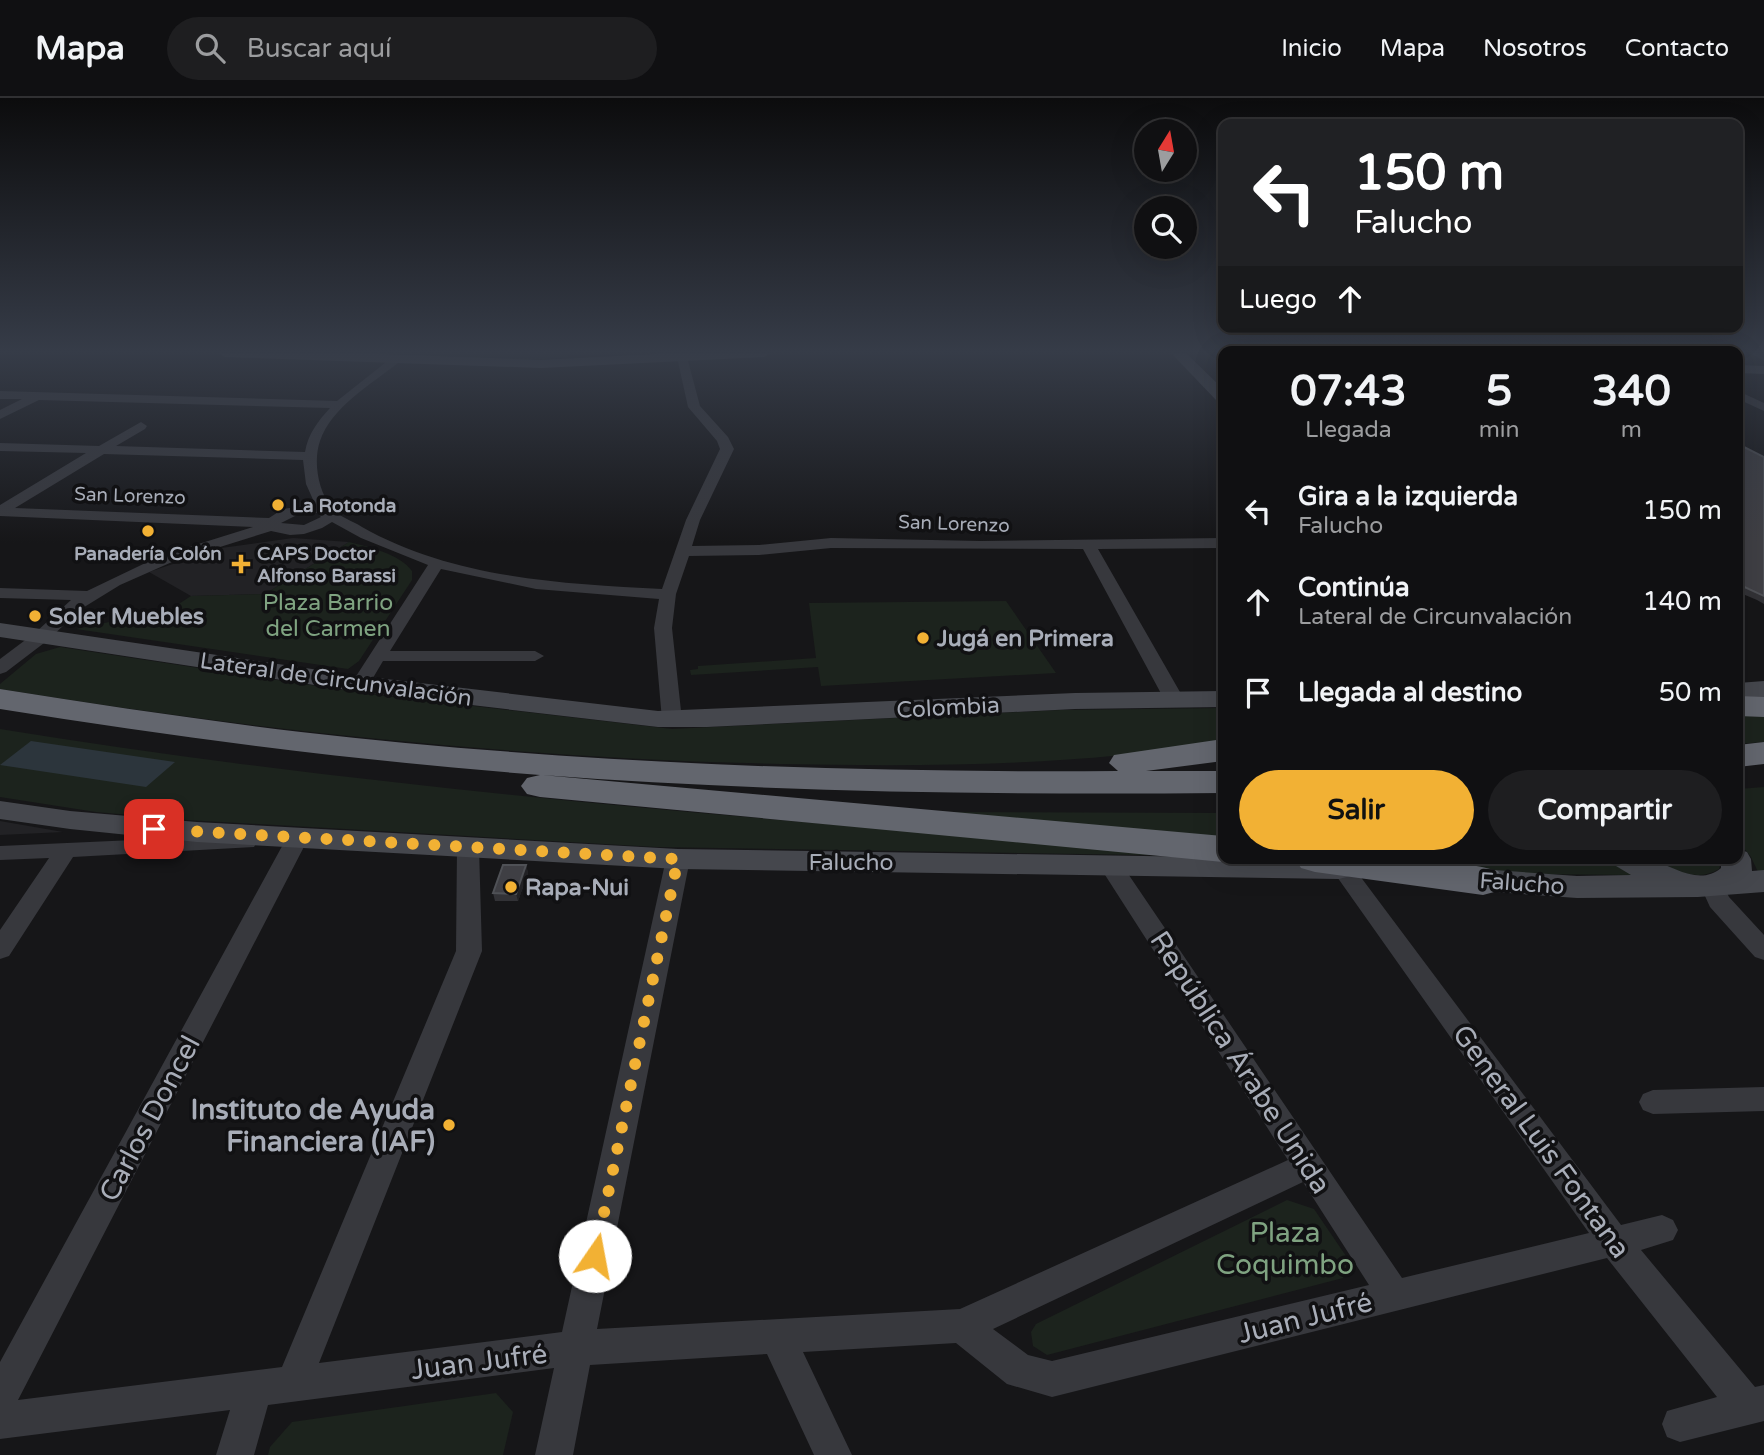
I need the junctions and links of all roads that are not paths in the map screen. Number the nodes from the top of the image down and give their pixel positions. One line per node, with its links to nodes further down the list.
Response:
1 (330, 416): 6 (street)
2 (702, 416): 16 (street)
3 (141, 426): 5 (street)
4 (0, 447): 5 (street)
5 (102, 450): 6 (street); 8 (street)
6 (308, 456): 7 (street)
7 (315, 493): 9 (street); 10 (street)
8 (0, 511): 10 (street, San Lorenzo)
9 (327, 512): 10 (street); 11 (street); 12 (street)
10 (276, 519): 11 (street); 13 (street)
11 (293, 530): 12 (street); 13 (street)
12 (367, 536): 17 (street)
13 (234, 539): 20 (street)
14 (1218, 543): 15 (street, San Lorenzo)
15 (1088, 545): 16 (street, San Lorenzo); 30 (street)
16 (683, 551): 19 (street)
17 (436, 564): 19 (street); 23 (street)
18 (0, 593): 20 (street)
19 (668, 594): 35 (street)
20 (89, 596): 22 (street)
21 (0, 630): 22 (street, Lateral de Circunvalación)
22 (42, 636): 25 (street); 26 (street, Lateral de Circunvalación)
23 (377, 656): 24 (street); 26 (street)
24 (536, 656)
25 (0, 668)
26 (359, 684): 35 (street, Lateral de Circunvalación)
27 (1764, 689): 28 (street)
28 (1743, 691)
29 (0, 698): 42 (highway)
30 (1174, 699): 31 (street, Colombia); 35 (street, Colombia)
31 (1218, 699)
32 (1743, 706): 33 (highway)
33 (1764, 707)
34 (0, 719): 39 (highway)
35 (673, 720)
36 (1218, 751): 42 (highway)
37 (1764, 753): 38 (highway)
38 (1743, 755)
39 (400, 770): 44 (highway); 48 (highway)
40 (1764, 774): 41 (highway)
41 (1743, 776)
42 (851, 778): 43 (highway)
43 (1218, 782)
44 (1218, 802)
45 (0, 810): 46 (street)
46 (298, 839): 47 (street, Falucho); 49 (street, Falucho); 71 (street, Carlos Doncel)
47 (468, 848): 51 (street, Falucho); 69 (street)
48 (1218, 849)
49 (66, 850): 50 (street, Falucho); 58 (street)
50 (0, 853)
51 (678, 859): 52 (street, Falucho); 68 (street)
52 (1110, 864): 53 (street, Falucho); 62 (street, República Árabe Unida)
53 (1329, 864): 56 (highway); 64 (street, General Luis Fontana)
54 (1636, 864): 55 (street)
55 (1717, 878): 56 (street, Falucho); 57 (street, Falucho); 59 (street)
56 (1483, 881)
57 (1764, 881)
58 (0, 950)
59 (1764, 951)
60 (1764, 1099): 61 (street)
61 (1653, 1102)
62 (1309, 1165): 65 (street, República Árabe Unida); 66 (street, Juan Jufré)
63 (1662, 1230): 64 (street, Juan Jufré)
64 (1614, 1242): 65 (street, Juan Jufré); 72 (street, General Luis Fontana)
65 (1394, 1295): 66 (street, Juan Jufré)
66 (961, 1326): 67 (street, Juan Jufré)
67 (776, 1335): 68 (street, Juan Jufré); 77 (street)
68 (577, 1348): 69 (street, Juan Jufré); 76 (street)
69 (293, 1384): 70 (street, Juan Jufré)
70 (254, 1389): 73 (street, Juan Jufré); 75 (street)
71 (0, 1398)
72 (1756, 1405): 74 (street)
73 (0, 1421)
74 (1680, 1424)
75 (234, 1455)
76 (554, 1455)
77 (833, 1455)

